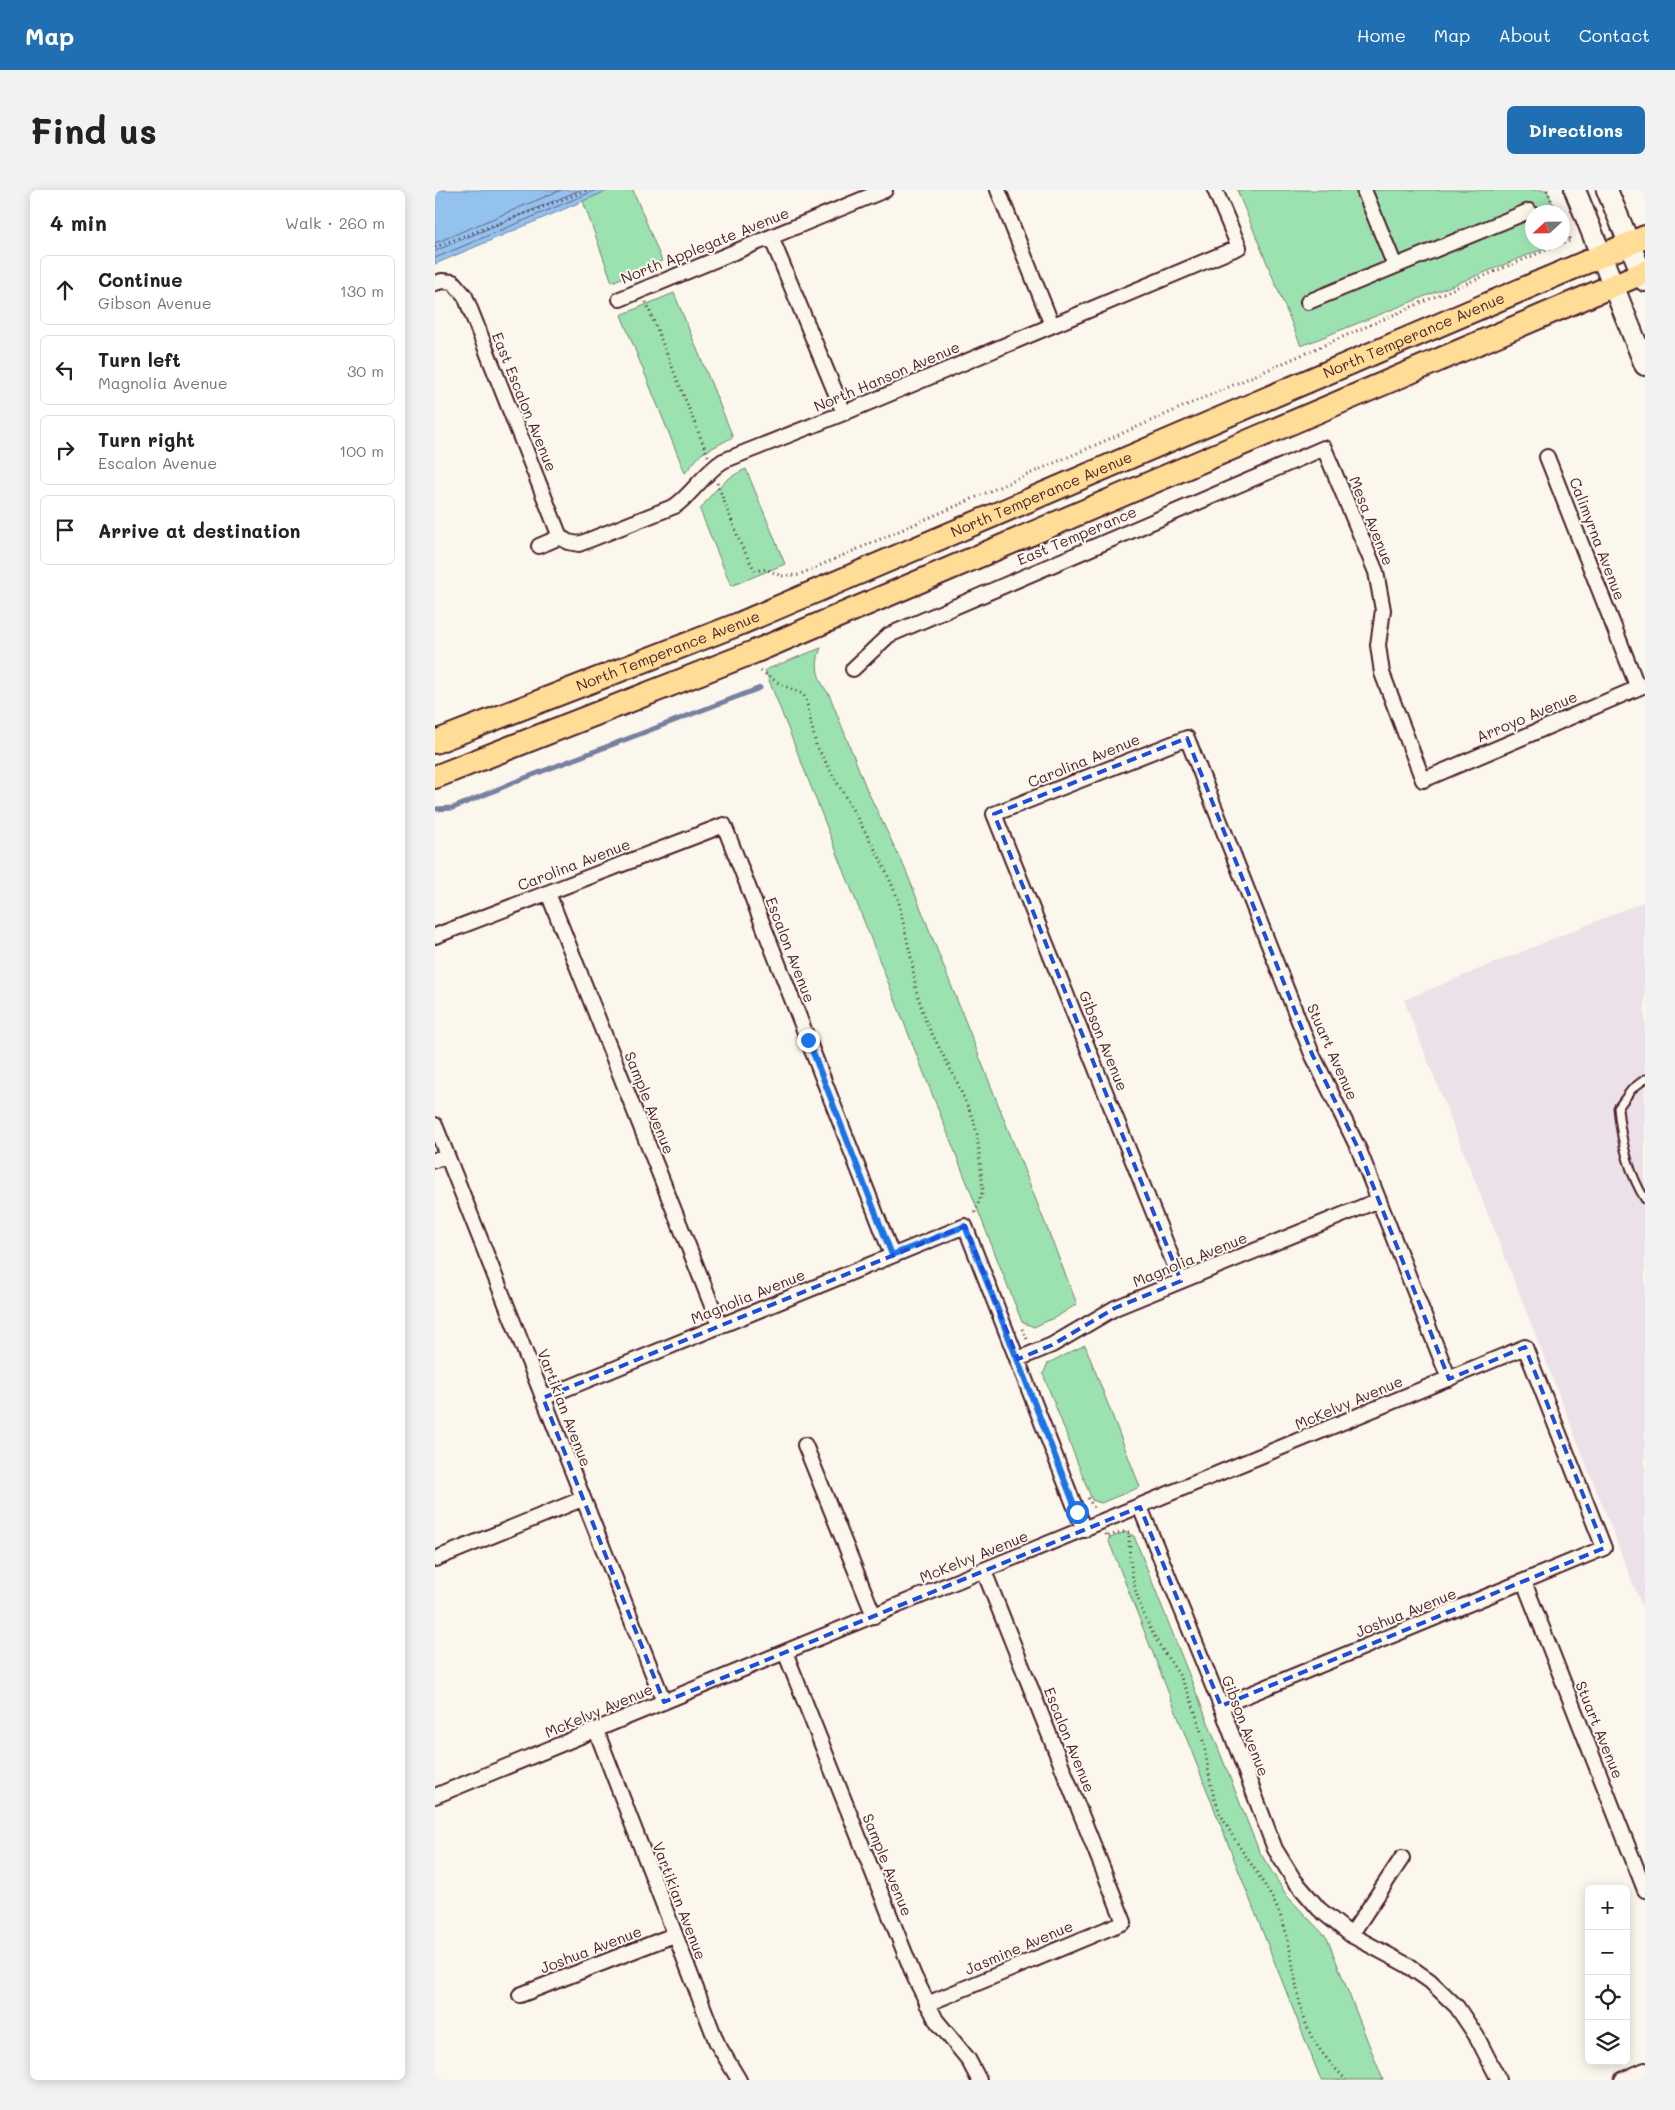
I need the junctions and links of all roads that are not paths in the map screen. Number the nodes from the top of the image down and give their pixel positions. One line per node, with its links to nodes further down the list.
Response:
1 (885, 190): 8 (street, North Applegate Avenue)
2 (998, 190): 17 (street)
3 (1215, 190): 17 (street, North Hanson Avenue)
4 (1364, 190): 11 (street)
5 (1575, 190): 10 (main road)
6 (1607, 190): 9 (main road)
7 (1525, 213): 11 (street)
8 (771, 237): 15 (street, North Applegate Avenue); 19 (street)
9 (1637, 240): 10 (main road, North Temperance Avenue); 12 (main road)
10 (1602, 255): 14 (main road); 27 (main road, North Temperance Avenue)
11 (1395, 266): 16 (street)
12 (1644, 276): 14 (main road, North Temperance Avenue)
13 (435, 283): 22 (street, East Escalon Avenue)
14 (1614, 286): 18 (main road); 28 (main road, North Temperance Avenue)
15 (620, 299)
16 (1308, 302)
17 (1052, 324): 19 (street, North Hanson Avenue)
18 (1645, 365)
19 (844, 413): 22 (street, North Hanson Avenue)
20 (1324, 448): 24 (street, East Temperance); 29 (street, Mesa Avenue)
21 (1547, 457): 25 (street, Calimyrna Avenue)
22 (560, 537): 23 (street)
23 (539, 546)
24 (853, 669)
25 (1641, 686): 29 (street, Arroyo Avenue)
26 (1187, 738): 30 (street, Carolina Avenue); 38 (street, Stuart Avenue)
27 (435, 742)
28 (435, 777)
29 (1423, 780)
30 (994, 814): 40 (street, Gibson Avenue)
31 (724, 825): 32 (street, Carolina Avenue); 39 (street, Escalon Avenue)
32 (548, 893): 33 (street, Carolina Avenue); 41 (street, Sample Avenue)
33 (435, 936)
34 (1645, 1079): 37 (lane)
35 (435, 1125): 36 (street, Vartikian Avenue)
36 (441, 1158): 44 (street, Vartikian Avenue)
37 (1645, 1199)
38 (1379, 1200): 40 (street, Magnolia Avenue); 43 (street, Stuart Avenue)
39 (892, 1255): 41 (street, Magnolia Avenue); 42 (street, Magnolia Avenue)
40 (1181, 1281): 42 (street, Magnolia Avenue)
41 (721, 1326): 44 (street, Magnolia Avenue)
42 (1017, 1358): 48 (street)
43 (1449, 1379): 47 (street, McKelvy Avenue); 49 (street, McKelvy Avenue)
44 (543, 1398): 46 (street, Vartikian Avenue)
45 (805, 1445): 53 (street)
46 (582, 1499): 50 (street); 55 (street, Vartikian Avenue)
47 (1140, 1507): 48 (street, McKelvy Avenue); 56 (street, Gibson Avenue)
48 (1084, 1530): 51 (street, McKelvy Avenue)
49 (1604, 1548): 52 (street, Joshua Avenue)
50 (435, 1559)
51 (984, 1570): 53 (street, McKelvy Avenue); 61 (street, Escalon Avenue)
52 (1523, 1582): 56 (street, Joshua Avenue); 60 (street, Stuart Avenue)
53 (874, 1616): 54 (street, McKelvy Avenue)
54 (785, 1652): 55 (street, McKelvy Avenue); 65 (street, Sample Avenue)
55 (664, 1702): 57 (street, McKelvy Avenue)
56 (1221, 1706): 63 (street, Gibson Avenue)
57 (596, 1730): 58 (street, McKelvy Avenue); 62 (street, Vartikian Avenue)
58 (435, 1796)
59 (1402, 1858): 63 (street)
60 (1644, 1883)
61 (1124, 1922): 65 (street, Jasmine Avenue)
62 (674, 1935): 64 (street, Joshua Avenue); 67 (street, Vartikian Avenue)
63 (1351, 1935): 69 (street, Gibson Avenue)
64 (520, 1995)
65 (927, 2004): 68 (street, Sample Avenue)
66 (1645, 2070): 70 (street)
67 (739, 2080)
68 (979, 2080)
69 (1499, 2080)
70 (1622, 2080)

